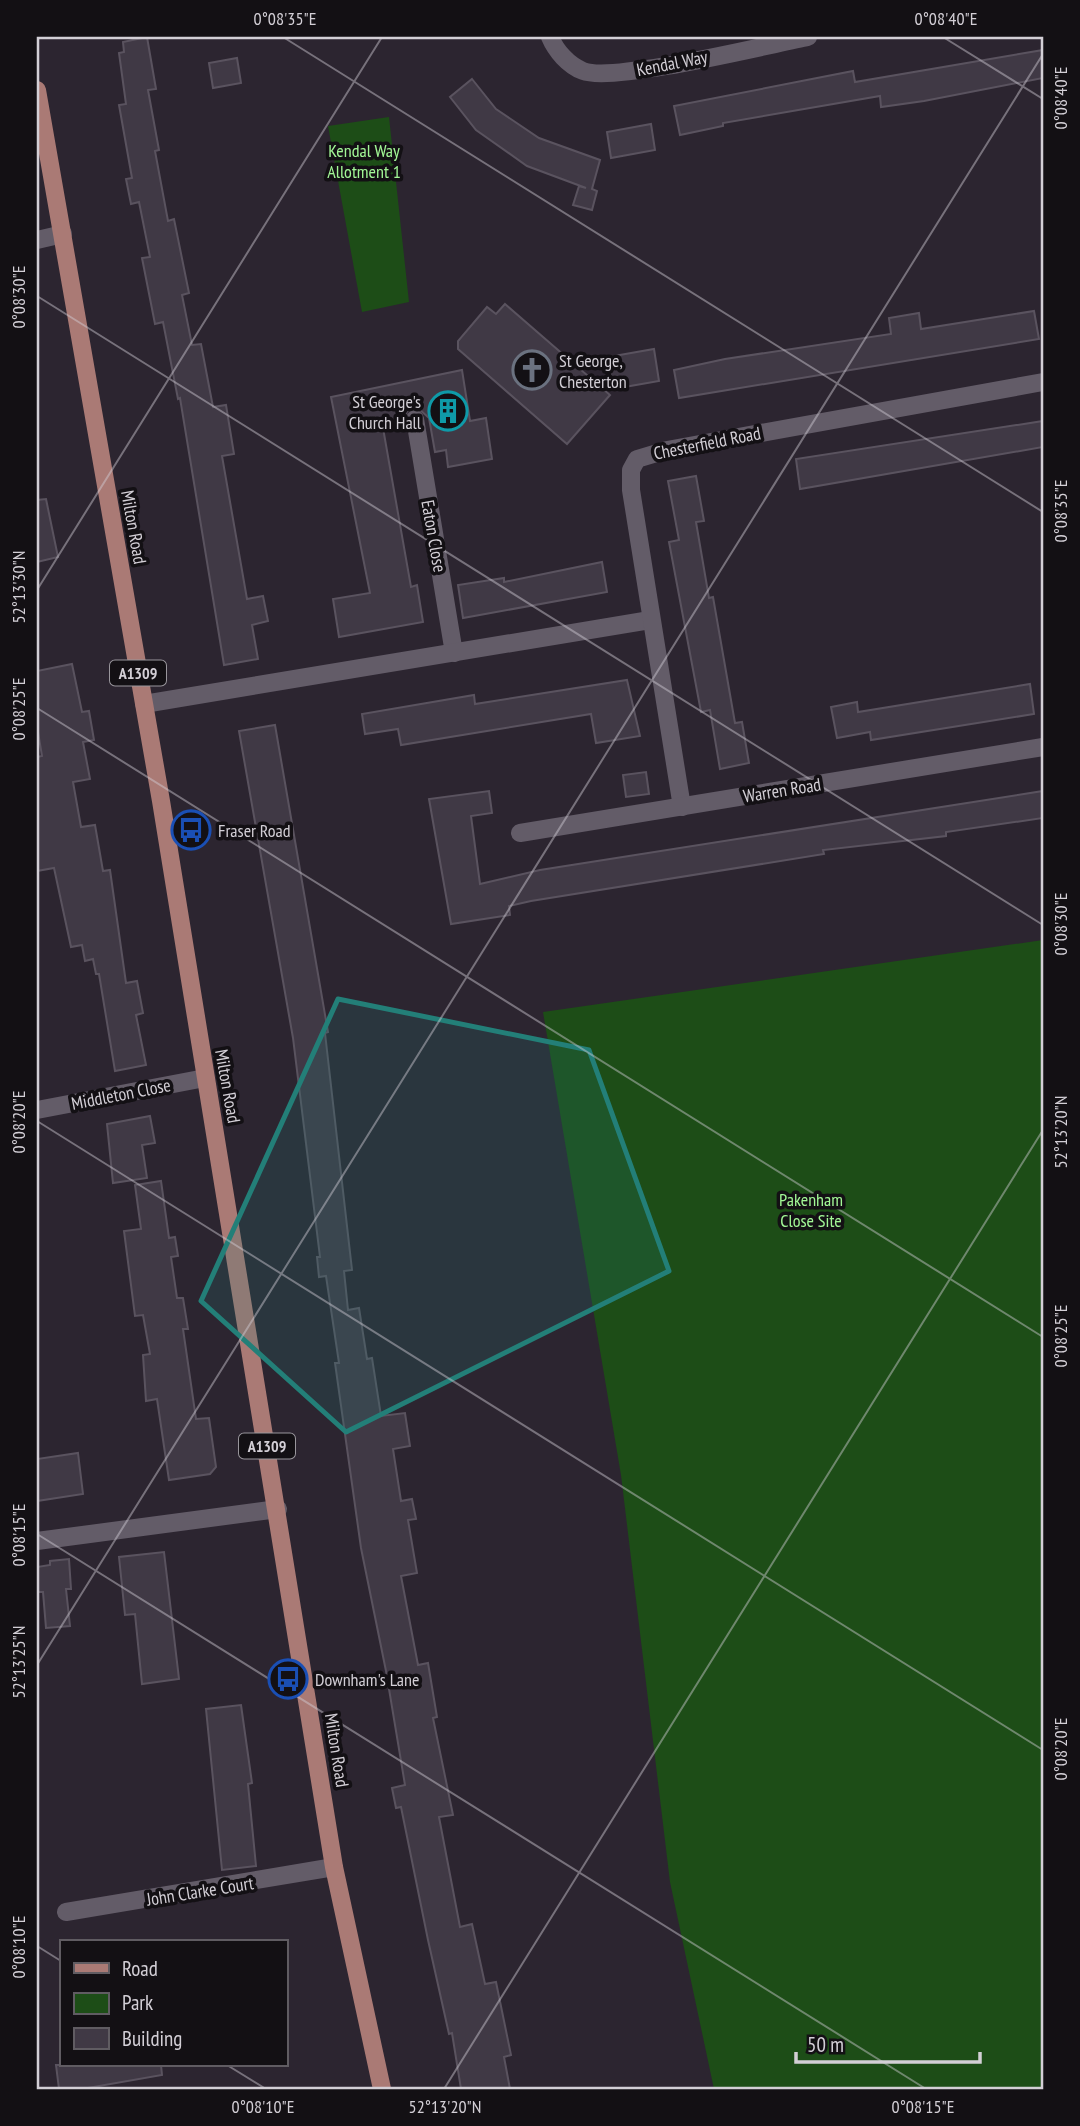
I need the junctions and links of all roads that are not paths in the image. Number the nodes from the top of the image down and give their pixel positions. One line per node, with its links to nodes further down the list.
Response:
1 (550, 37): 2 (street, Kendal Way)
2 (808, 37)
3 (37, 90): 4 (main road, Milton Road / A1309)
4 (63, 234): 5 (street); 10 (main road, Milton Road / A1309)
5 (37, 240)
6 (1043, 382): 8 (street, Chesterfield Road)
7 (415, 419): 9 (street, Eaton Close)
8 (650, 620): 9 (street); 12 (street, Chesterfield Road)
9 (454, 653): 10 (street)
10 (144, 704): 14 (main road, Milton Road / A1309)
11 (1043, 747): 12 (street, Warren Road)
12 (682, 807): 13 (street, Warren Road)
13 (520, 833)
14 (205, 1078): 15 (street, Middleton Close); 16 (main road, Milton Road / A1309)
15 (37, 1110)
16 (278, 1509): 17 (street); 18 (main road, Milton Road / A1309)
17 (37, 1541)
18 (334, 1867): 19 (street, John Clarke Court); 20 (main road, Milton Road / A1309)
19 (66, 1912)
20 (382, 2089)

